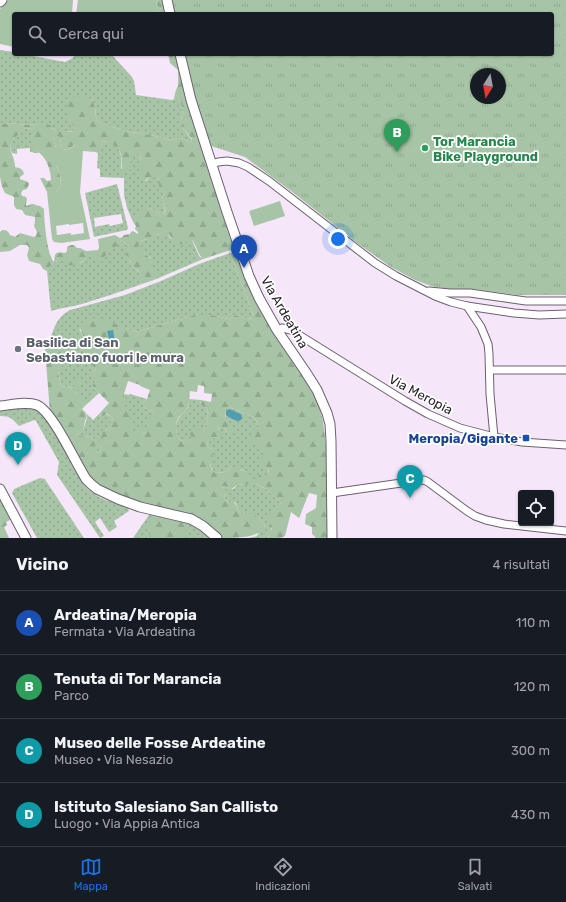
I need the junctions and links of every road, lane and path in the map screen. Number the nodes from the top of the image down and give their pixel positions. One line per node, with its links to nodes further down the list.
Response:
1 (2, 0): 3 (main road)
2 (167, 0): 4 (main road)
3 (0, 2)
4 (170, 12)
5 (180, 56): 6 (main road, Via Ardeatina)
6 (212, 164): 7 (street); 12 (main road, Via Ardeatina)
7 (423, 290): 8 (street); 10 (street)
8 (470, 293): 9 (street); 10 (street)
9 (566, 301)
10 (467, 306): 11 (street); 13 (street)
11 (566, 314)
12 (277, 330): 16 (street, Via Meropia); 19 (main road, Via Ardeatina)
13 (490, 370): 14 (street); 16 (street)
14 (566, 370)
15 (0, 406): 22 (main road)
16 (494, 436): 17 (street, Via Meropia)
17 (566, 445)
18 (0, 489): 21 (main road)
19 (332, 493): 20 (street); 23 (main road, Via Ardeatina)
20 (566, 531)
21 (26, 538)
22 (217, 538)
23 (332, 538)

